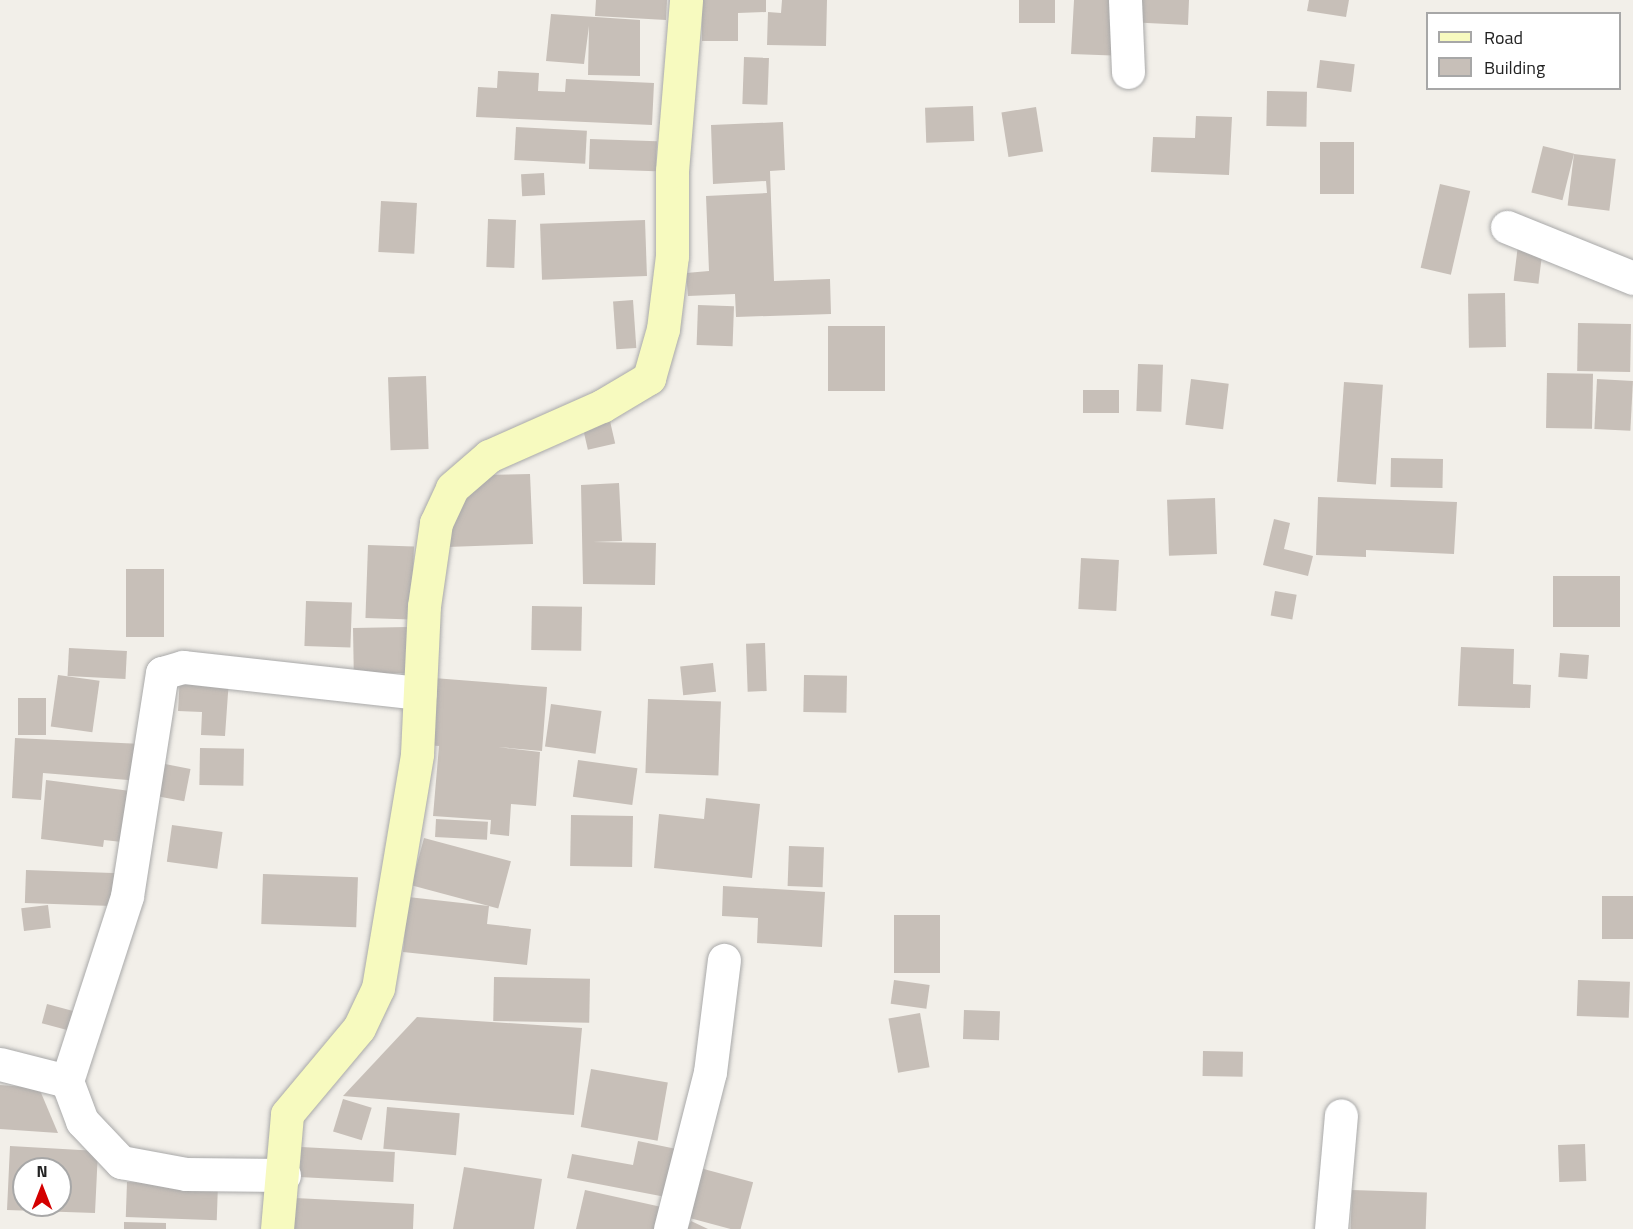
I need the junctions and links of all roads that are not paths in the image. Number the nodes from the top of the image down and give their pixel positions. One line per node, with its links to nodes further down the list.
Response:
1 (686, 0): 6 (street)
2 (1125, 0): 3 (street)
3 (1128, 72)
4 (1507, 227): 5 (street)
5 (1633, 278)
6 (420, 693): 9 (street); 11 (street)
7 (724, 960): 13 (street)
8 (0, 1064): 9 (street)
9 (67, 1081): 11 (street)
10 (1341, 1115): 14 (street)
11 (284, 1175): 12 (street)
12 (277, 1229)
13 (670, 1229)
14 (1331, 1229)

